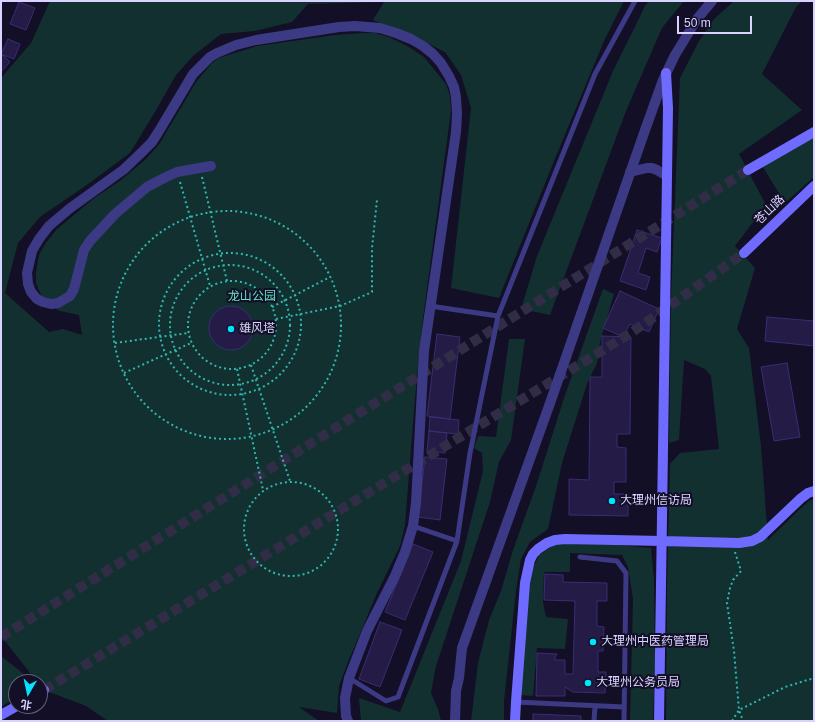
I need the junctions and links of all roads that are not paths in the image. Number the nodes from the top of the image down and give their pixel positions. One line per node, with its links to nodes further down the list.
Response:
1 (635, 1): 12 (lane)
2 (712, 1): 3 (street)
3 (666, 73): 7 (street); 8 (street)
4 (814, 132): 6 (street)
5 (211, 166): 11 (street)
6 (748, 170)
7 (630, 172): 8 (street); 23 (street)
8 (667, 176): 16 (street)
9 (814, 186): 10 (street, 苍山路)
10 (744, 252)
11 (430, 306): 12 (lane); 14 (street)
12 (498, 316): 15 (lane)
13 (814, 491): 16 (street)
14 (413, 526): 15 (lane); 18 (street)
15 (457, 541): 18 (lane)
16 (662, 541): 19 (street); 27 (street)
17 (580, 557): 21 (lane)
18 (349, 678): 22 (street)
19 (516, 702): 20 (lane); 24 (street)
20 (595, 706): 21 (lane); 25 (lane)
21 (624, 707): 26 (lane)
22 (348, 721)
23 (455, 721)
24 (515, 721)
25 (594, 721)
26 (624, 721)
27 (659, 721)

